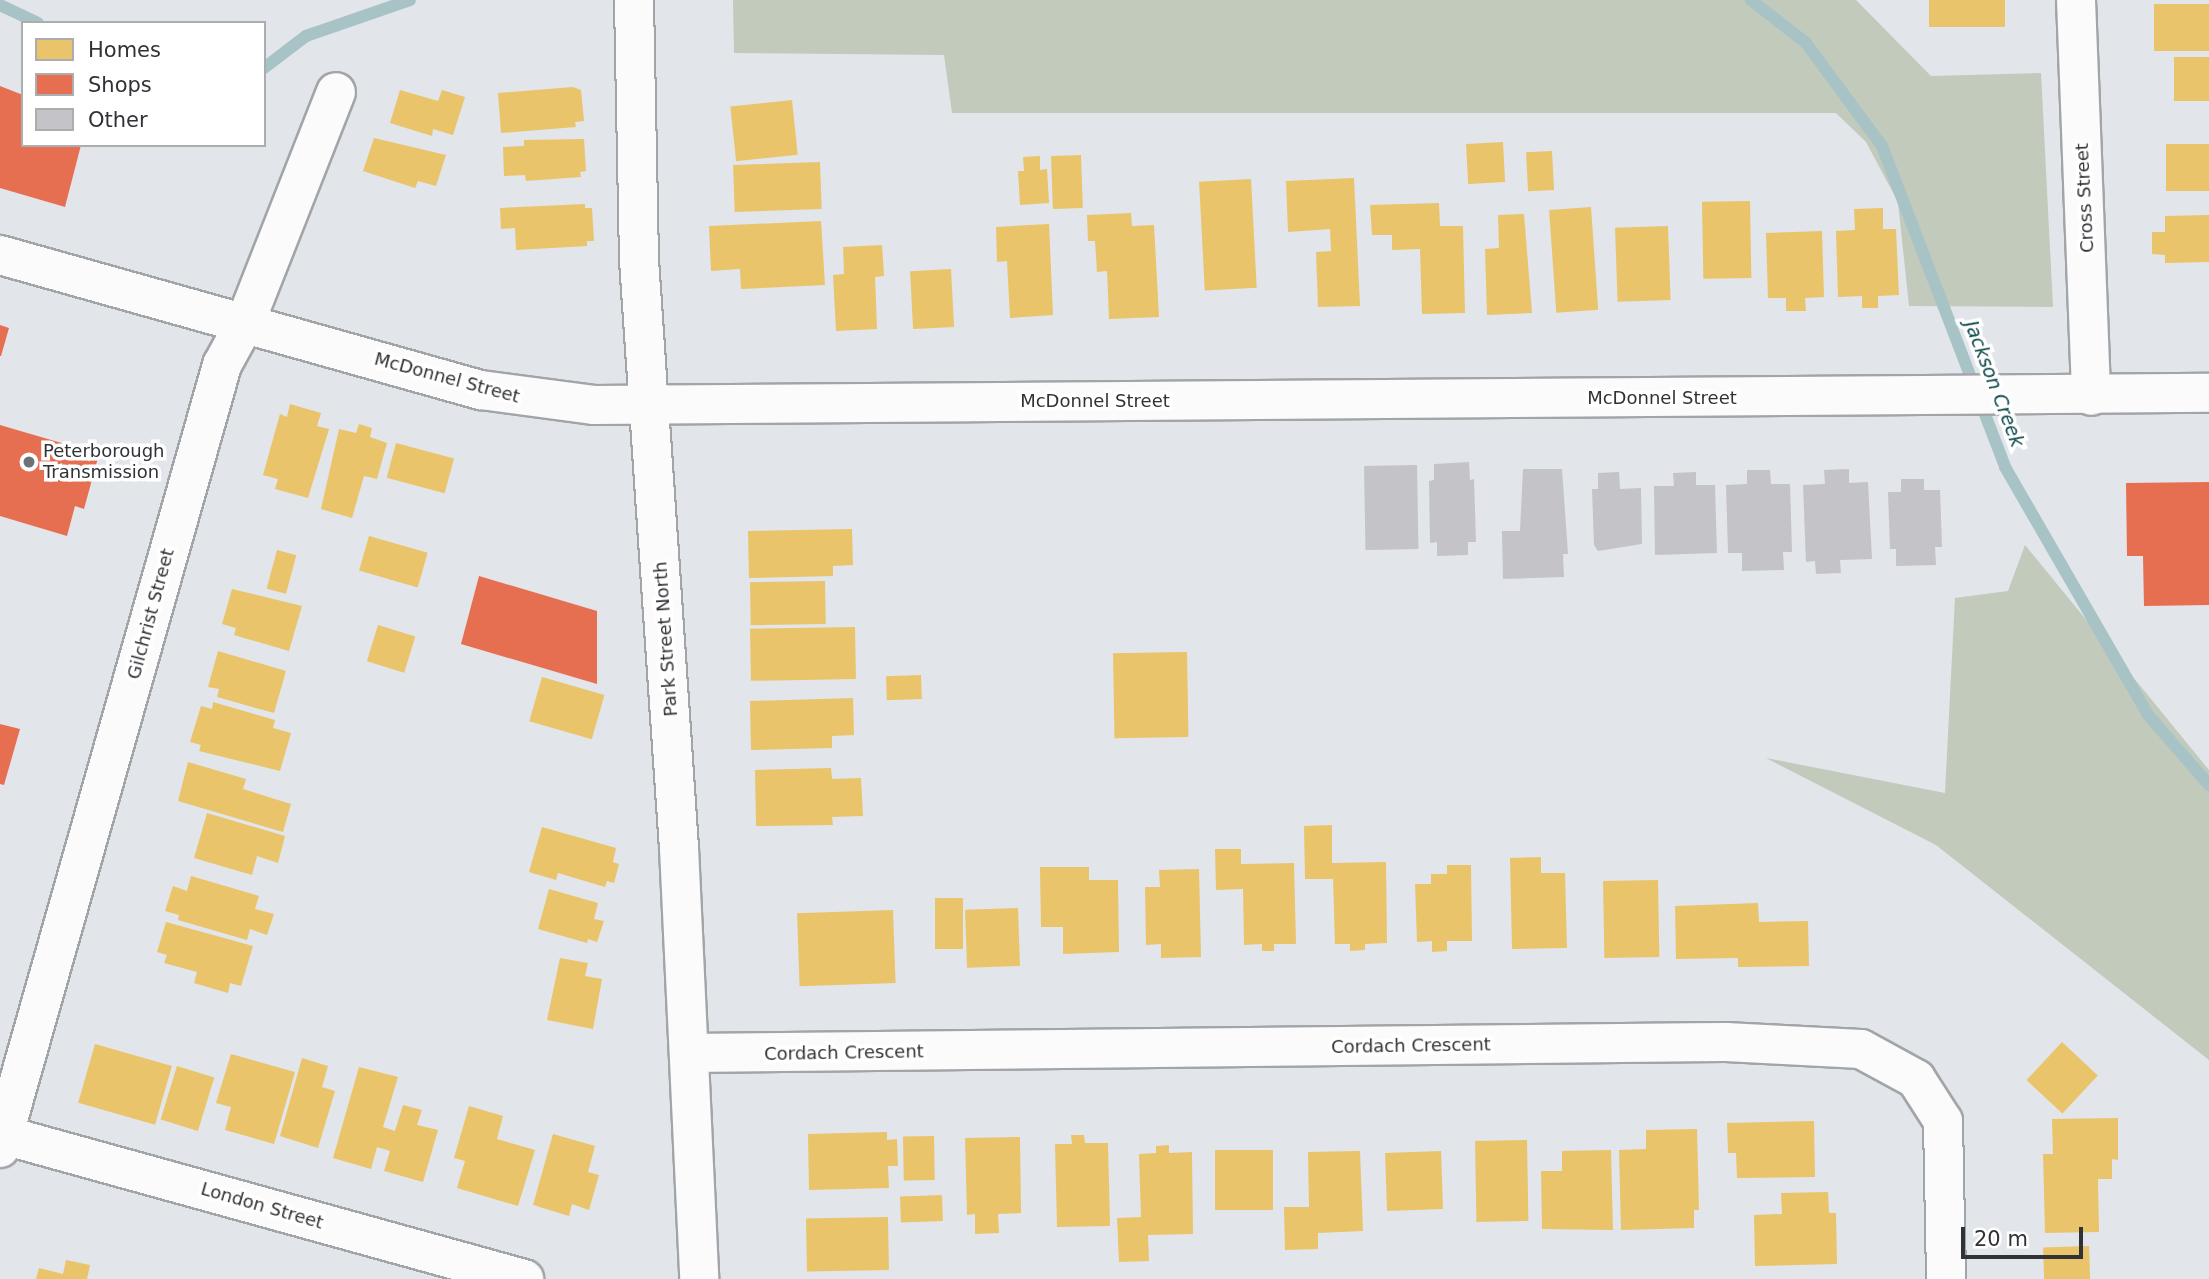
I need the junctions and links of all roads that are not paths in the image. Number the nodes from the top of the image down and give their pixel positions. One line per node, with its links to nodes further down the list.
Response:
1 (2076, 0): 7 (street, Cross Street)
2 (634, 11): 8 (street, Park Street North)
3 (336, 92): 5 (street, Gilchrist Street)
4 (0, 255): 5 (street, McDonnel Street)
5 (245, 323): 8 (street, McDonnel Street); 10 (street, Gilchrist Street)
6 (2209, 393): 7 (street, McDonnel Street)
7 (2091, 396): 8 (street, McDonnel Street)
8 (652, 404): 9 (street, Park Street North)
9 (689, 1054): 12 (street, Park Street North); 13 (street, Cordach Crescent)
10 (2, 1139): 11 (street, London Street)
11 (524, 1279)
12 (699, 1279)
13 (1946, 1279)

